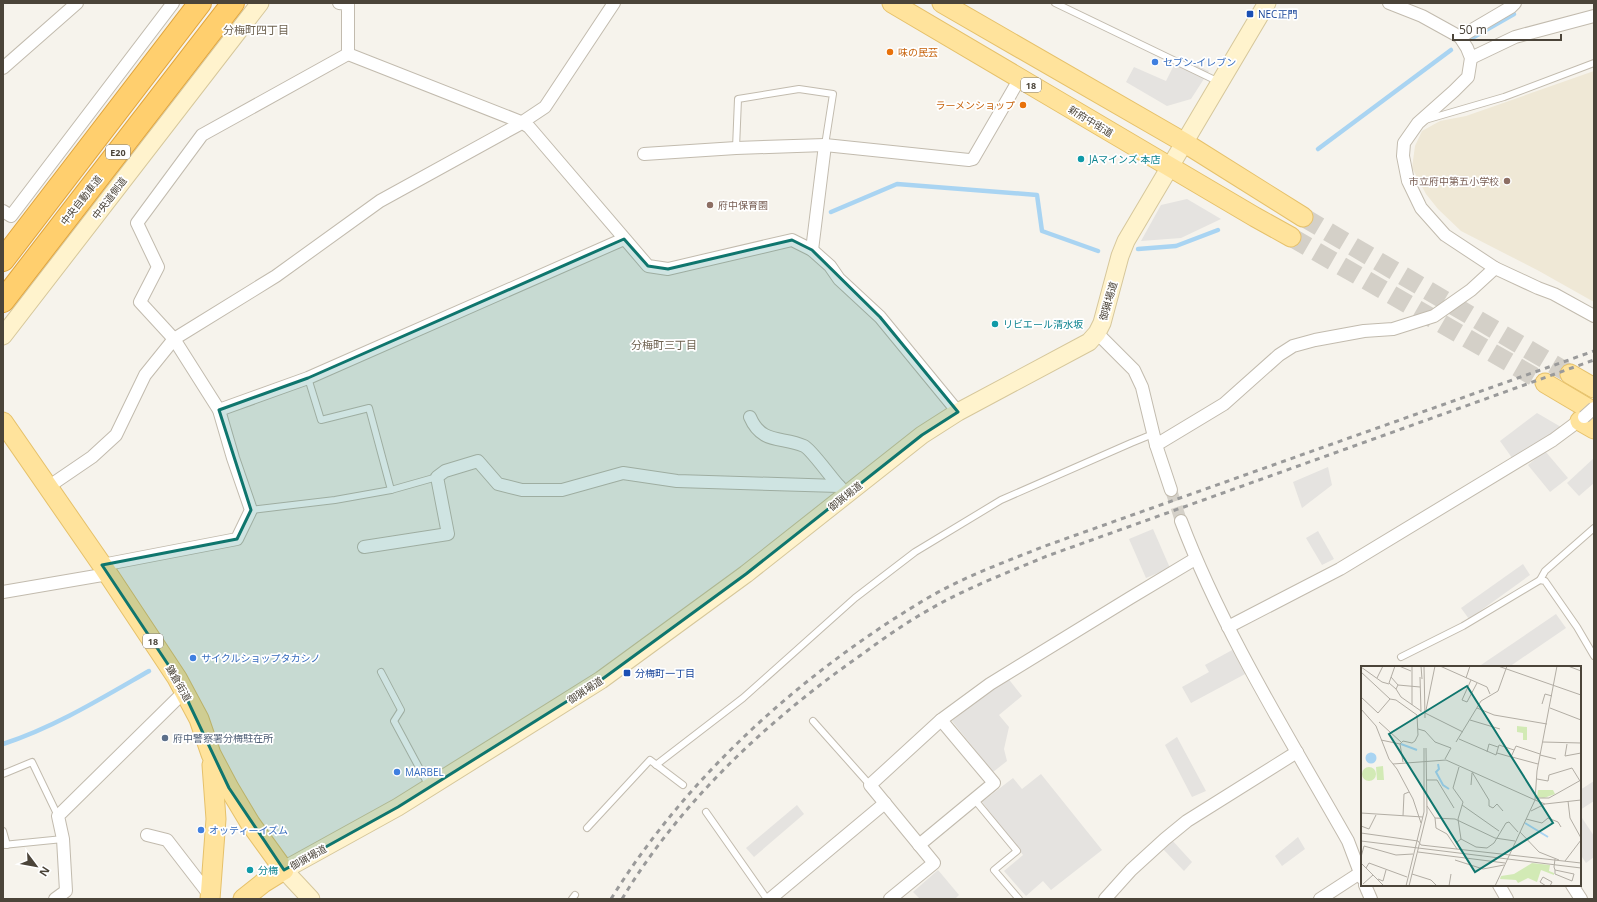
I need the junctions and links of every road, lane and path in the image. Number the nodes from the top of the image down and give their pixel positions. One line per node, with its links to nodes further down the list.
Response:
1 (77, 3): 19 (street)
2 (173, 3): 29 (street)
3 (200, 3): 34 (highway, E20)
4 (233, 3): 36 (highway, 中央自動車道 / E20)
5 (260, 3): 39 (street, 中央道側道)
6 (339, 3): 16 (street)
7 (614, 3): 22 (street)
8 (892, 3): 20 (main road, 新府中街道 / 18)
9 (942, 3): 24 (main road)
10 (1055, 3): 21 (lane)
11 (1267, 3): 21 (street, 御猟場道)
12 (1389, 3): 15 (street)
13 (1515, 3): 15 (street)
14 (1594, 16): 17 (street)
15 (1460, 37): 17 (street)
16 (348, 54): 22 (street); 40 (street)
17 (1471, 58): 23 (street)
18 (1594, 63): 23 (lane)
19 (3, 68)
20 (1020, 78): 25 (street); 28 (main road, 新府中街道 / 18)
21 (1220, 83): 24 (street, 御猟場道)
22 (521, 122): 32 (street); 40 (street)
23 (1418, 122): 35 (street)
24 (1185, 143): 28 (street, 御猟場道); 30 (main road)
25 (825, 145): 26 (street); 26 (lane); 33 (street)
26 (736, 148): 27 (street)
27 (644, 154)
28 (1170, 167): 31 (main road, 新府中街道 / 18); 38 (street, 御猟場道)
29 (3, 211)
30 (1303, 217)
31 (1291, 237)
32 (624, 239): 33 (street); 42 (street)
33 (812, 250): 47 (street)
34 (3, 260)
35 (1495, 268): 37 (street); 51 (street)
36 (3, 301)
37 (1594, 316)
38 (1097, 333): 47 (street, 御猟場道); 51 (street)
39 (3, 336)
40 (174, 339): 46 (street); 53 (street)
41 (1570, 374): 44 (main road)
42 (308, 378): 46 (street); 54 (lane)
43 (1546, 384): 49 (main road)
44 (1594, 388)
45 (1594, 408): 49 (street, bridge)
46 (219, 410): 57 (street)
47 (958, 412): 55 (street, 御猟場道)
48 (750, 417): 55 (street)
49 (1588, 420): 65 (street)
50 (3, 422): 53 (main road, 鎌倉街道 / 18)
51 (1155, 439): 56 (street); 74 (lane)
52 (436, 478): 54 (lane); 55 (street); 60 (street)
53 (48, 487): 62 (main road, 鎌倉街道 / 18)
54 (391, 490): 57 (lane)
55 (843, 490): 78 (street, 御猟場道)
56 (1171, 490)
57 (251, 510): 62 (street)
58 (1180, 521): 61 (street)
59 (1594, 528): 63 (lane)
60 (364, 547)
61 (1195, 559): 65 (street); 70 (street)
62 (105, 570): 64 (street); 69 (main road, 鎌倉街道 / 18)
63 (1540, 580): 66 (lane); 67 (lane)
64 (3, 592)
65 (1228, 626): 72 (street)
66 (1594, 656)
67 (1401, 657)
68 (381, 672): 78 (lane)
69 (185, 691): 73 (main road, 鎌倉街道 / 18); 82 (street)
70 (941, 720): 77 (street); 79 (street)
71 (813, 721): 77 (lane)
72 (1297, 752): 90 (street); 101 (street)
73 (211, 754): 89 (main road, 鎌倉街道 / 18); 95 (main road, 18)
74 (656, 765): 76 (lane); 83 (lane)
75 (3, 774): 82 (lane)
76 (683, 785)
77 (870, 785): 80 (street)
78 (430, 788): 89 (street, 御猟場道)
79 (974, 799): 88 (street); 100 (lane)
80 (884, 803): 88 (street); 98 (street)
81 (706, 812): 98 (lane)
82 (58, 816): 86 (street)
83 (587, 828)
84 (3, 831): 87 (lane)
85 (146, 835): 95 (street)
86 (63, 839): 87 (lane); 96 (street)
87 (5, 845)
88 (919, 845): 99 (street)
89 (284, 870): 94 (street); 97 (main road)
90 (1361, 876): 102 (street)
91 (1365, 886): 103 (street)
92 (1500, 886): 104 (street)
93 (1573, 886): 105 (street)
94 (303, 896)
95 (211, 898)
96 (55, 899)
97 (243, 899)
98 (768, 899)
99 (890, 899)
100 (1019, 899)
101 (1105, 899)
102 (1320, 899)
103 (1371, 899)
104 (1507, 899)
105 (1581, 899)

